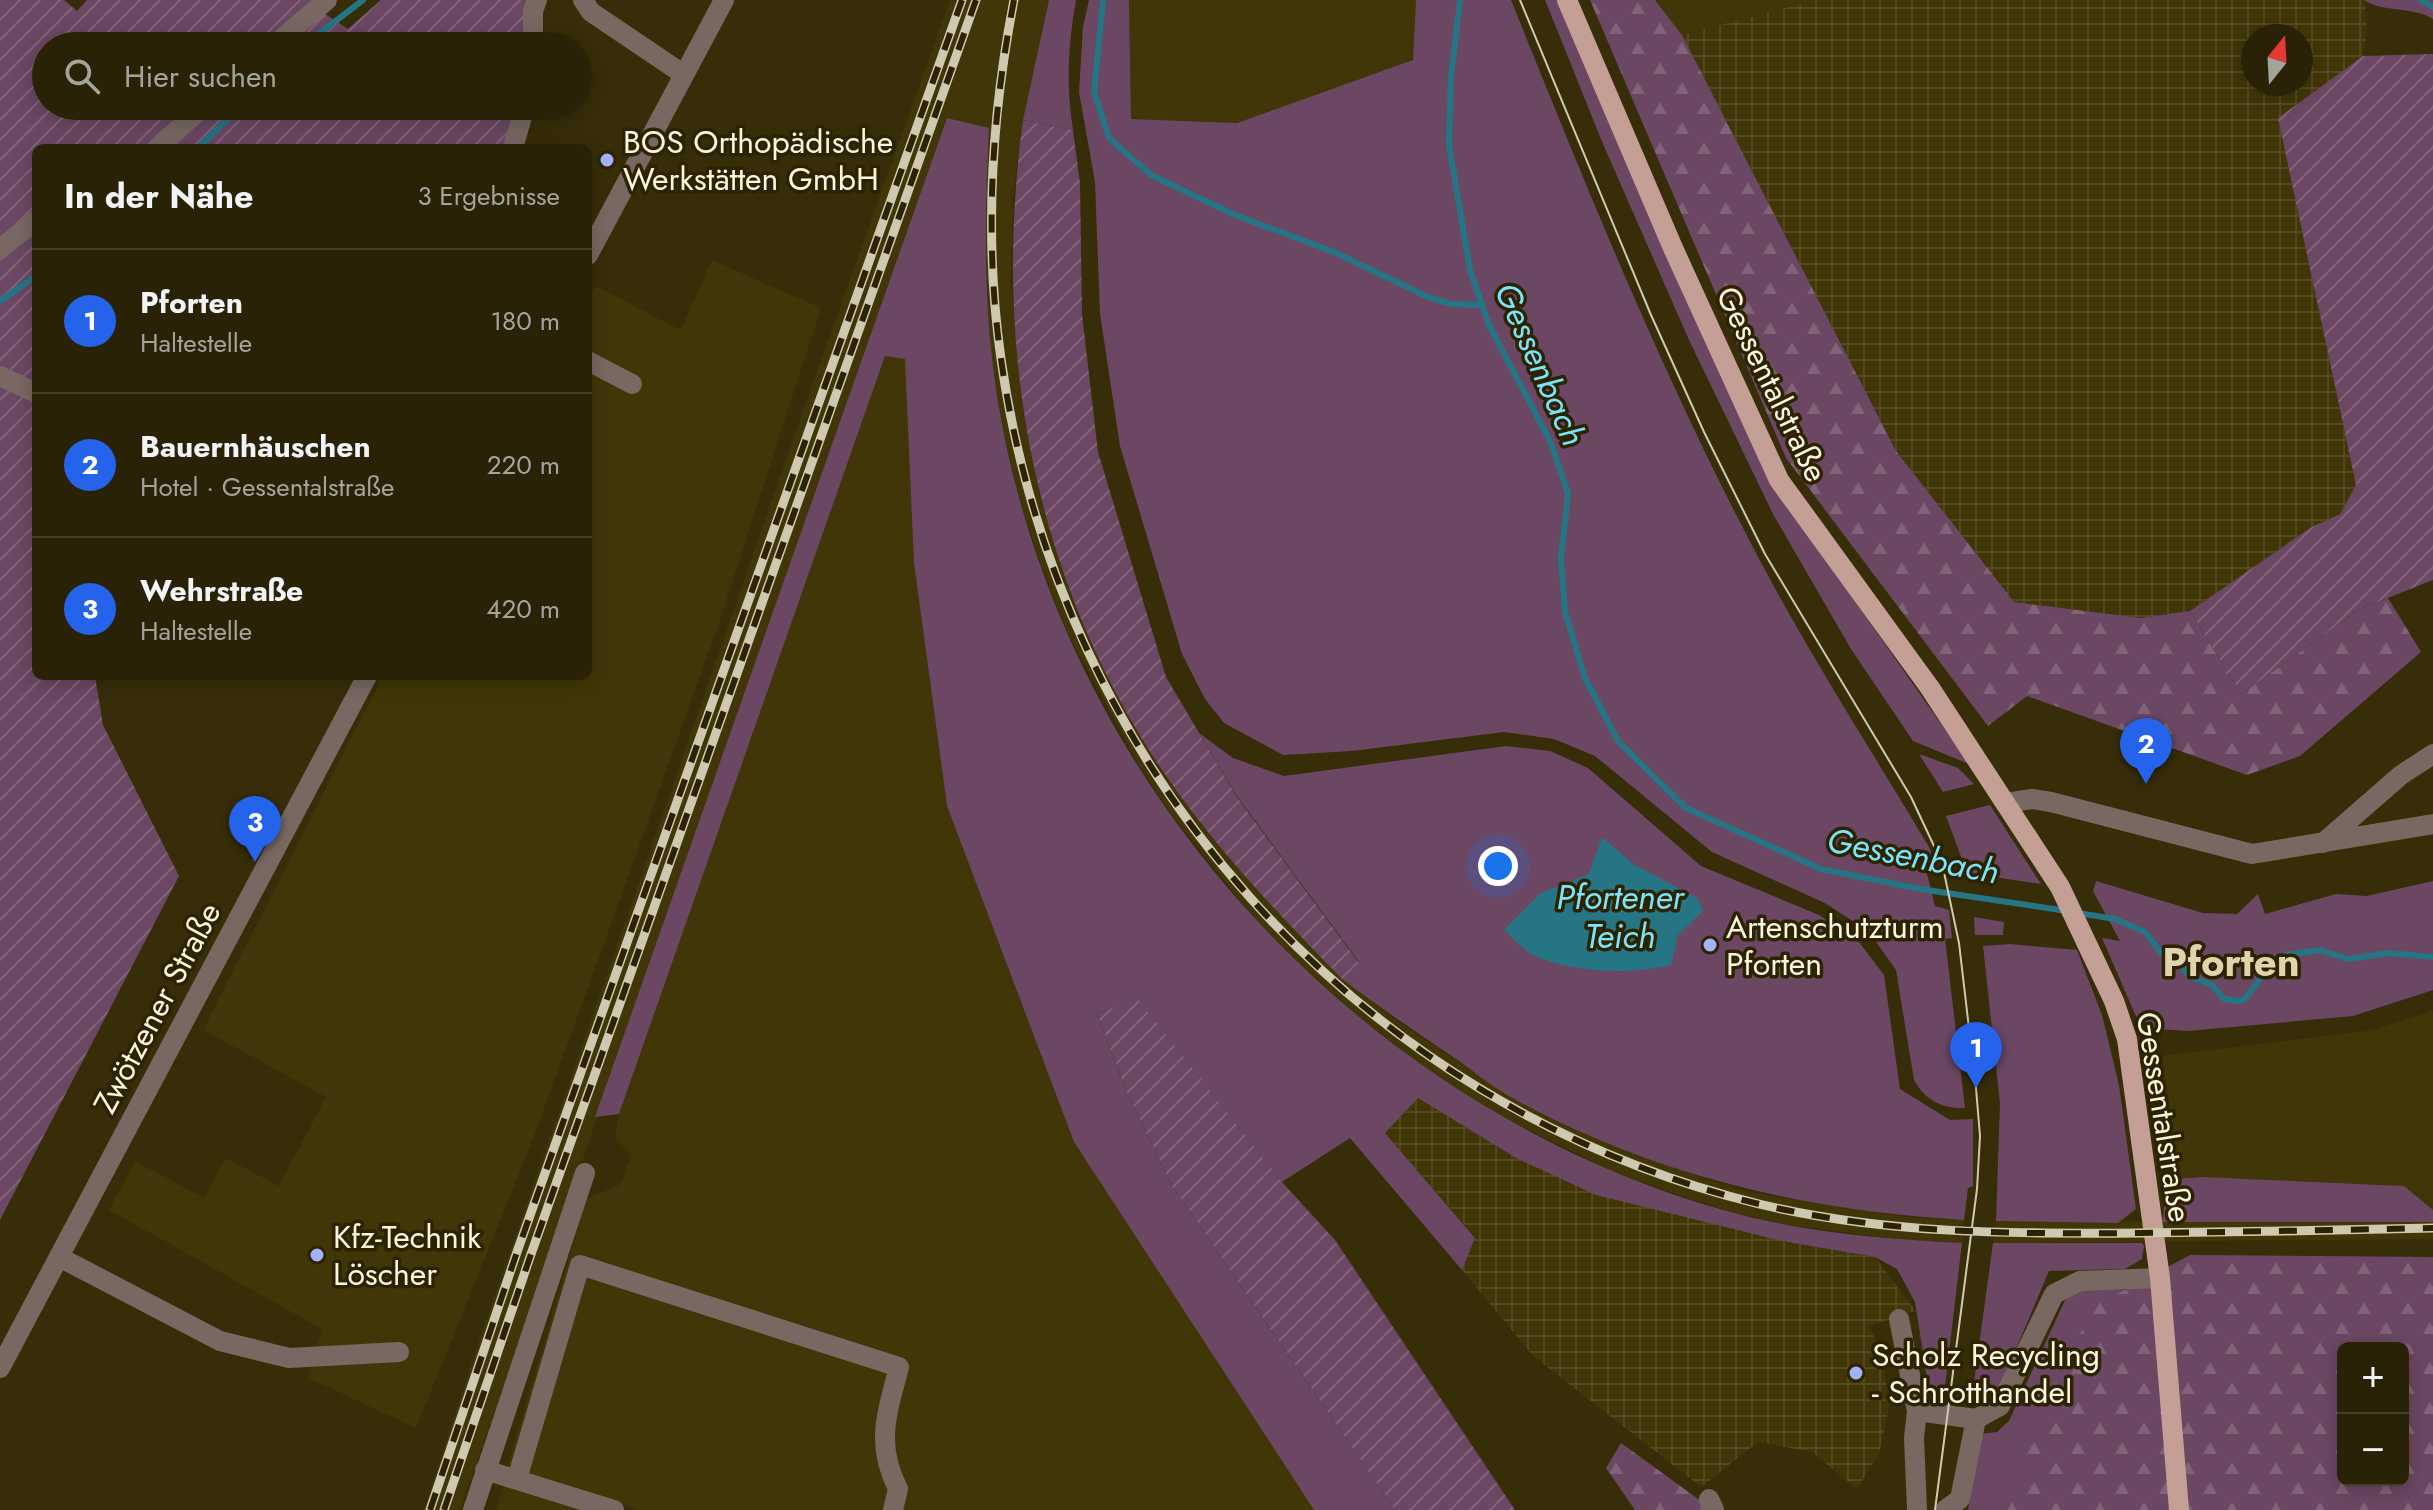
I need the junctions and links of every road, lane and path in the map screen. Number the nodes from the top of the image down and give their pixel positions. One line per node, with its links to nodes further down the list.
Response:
1 (327, 0): 6 (street)
2 (537, 0): 7 (street)
3 (583, 0): 8 (street)
4 (724, 0): 8 (street)
5 (1567, 0): 22 (main road, Gessentalstraße)
6 (289, 32)
7 (533, 32)
8 (683, 74): 14 (street)
9 (188, 120): 11 (street)
10 (521, 120): 12 (street)
11 (161, 144)
12 (514, 144)
13 (32, 223): 15 (street)
14 (592, 247)
15 (0, 249)
16 (592, 363): 18 (street)
17 (0, 376): 19 (street)
18 (632, 384)
19 (32, 391)
20 (365, 680): 26 (street, Zwötzener Straße)
21 (2433, 754): 24 (street)
22 (2005, 803): 24 (street); 27 (main road, Gessentalstraße)
23 (2433, 824): 24 (street)
24 (2323, 843)
25 (585, 1173): 33 (street)
26 (59, 1257): 29 (street); 30 (street, Zwötzener Straße)
27 (2160, 1278): 32 (street); 40 (main road, Gessentalstraße)
28 (1899, 1319): 31 (street)
29 (399, 1352)
30 (0, 1368)
31 (1917, 1411): 32 (street); 38 (street)
32 (1976, 1419): 39 (street)
33 (485, 1470): 34 (street); 35 (street)
34 (517, 1479): 36 (street); 37 (street)
35 (473, 1510)
36 (614, 1510)
37 (893, 1510)
38 (1917, 1510)
39 (1945, 1510)
40 (2179, 1510)

